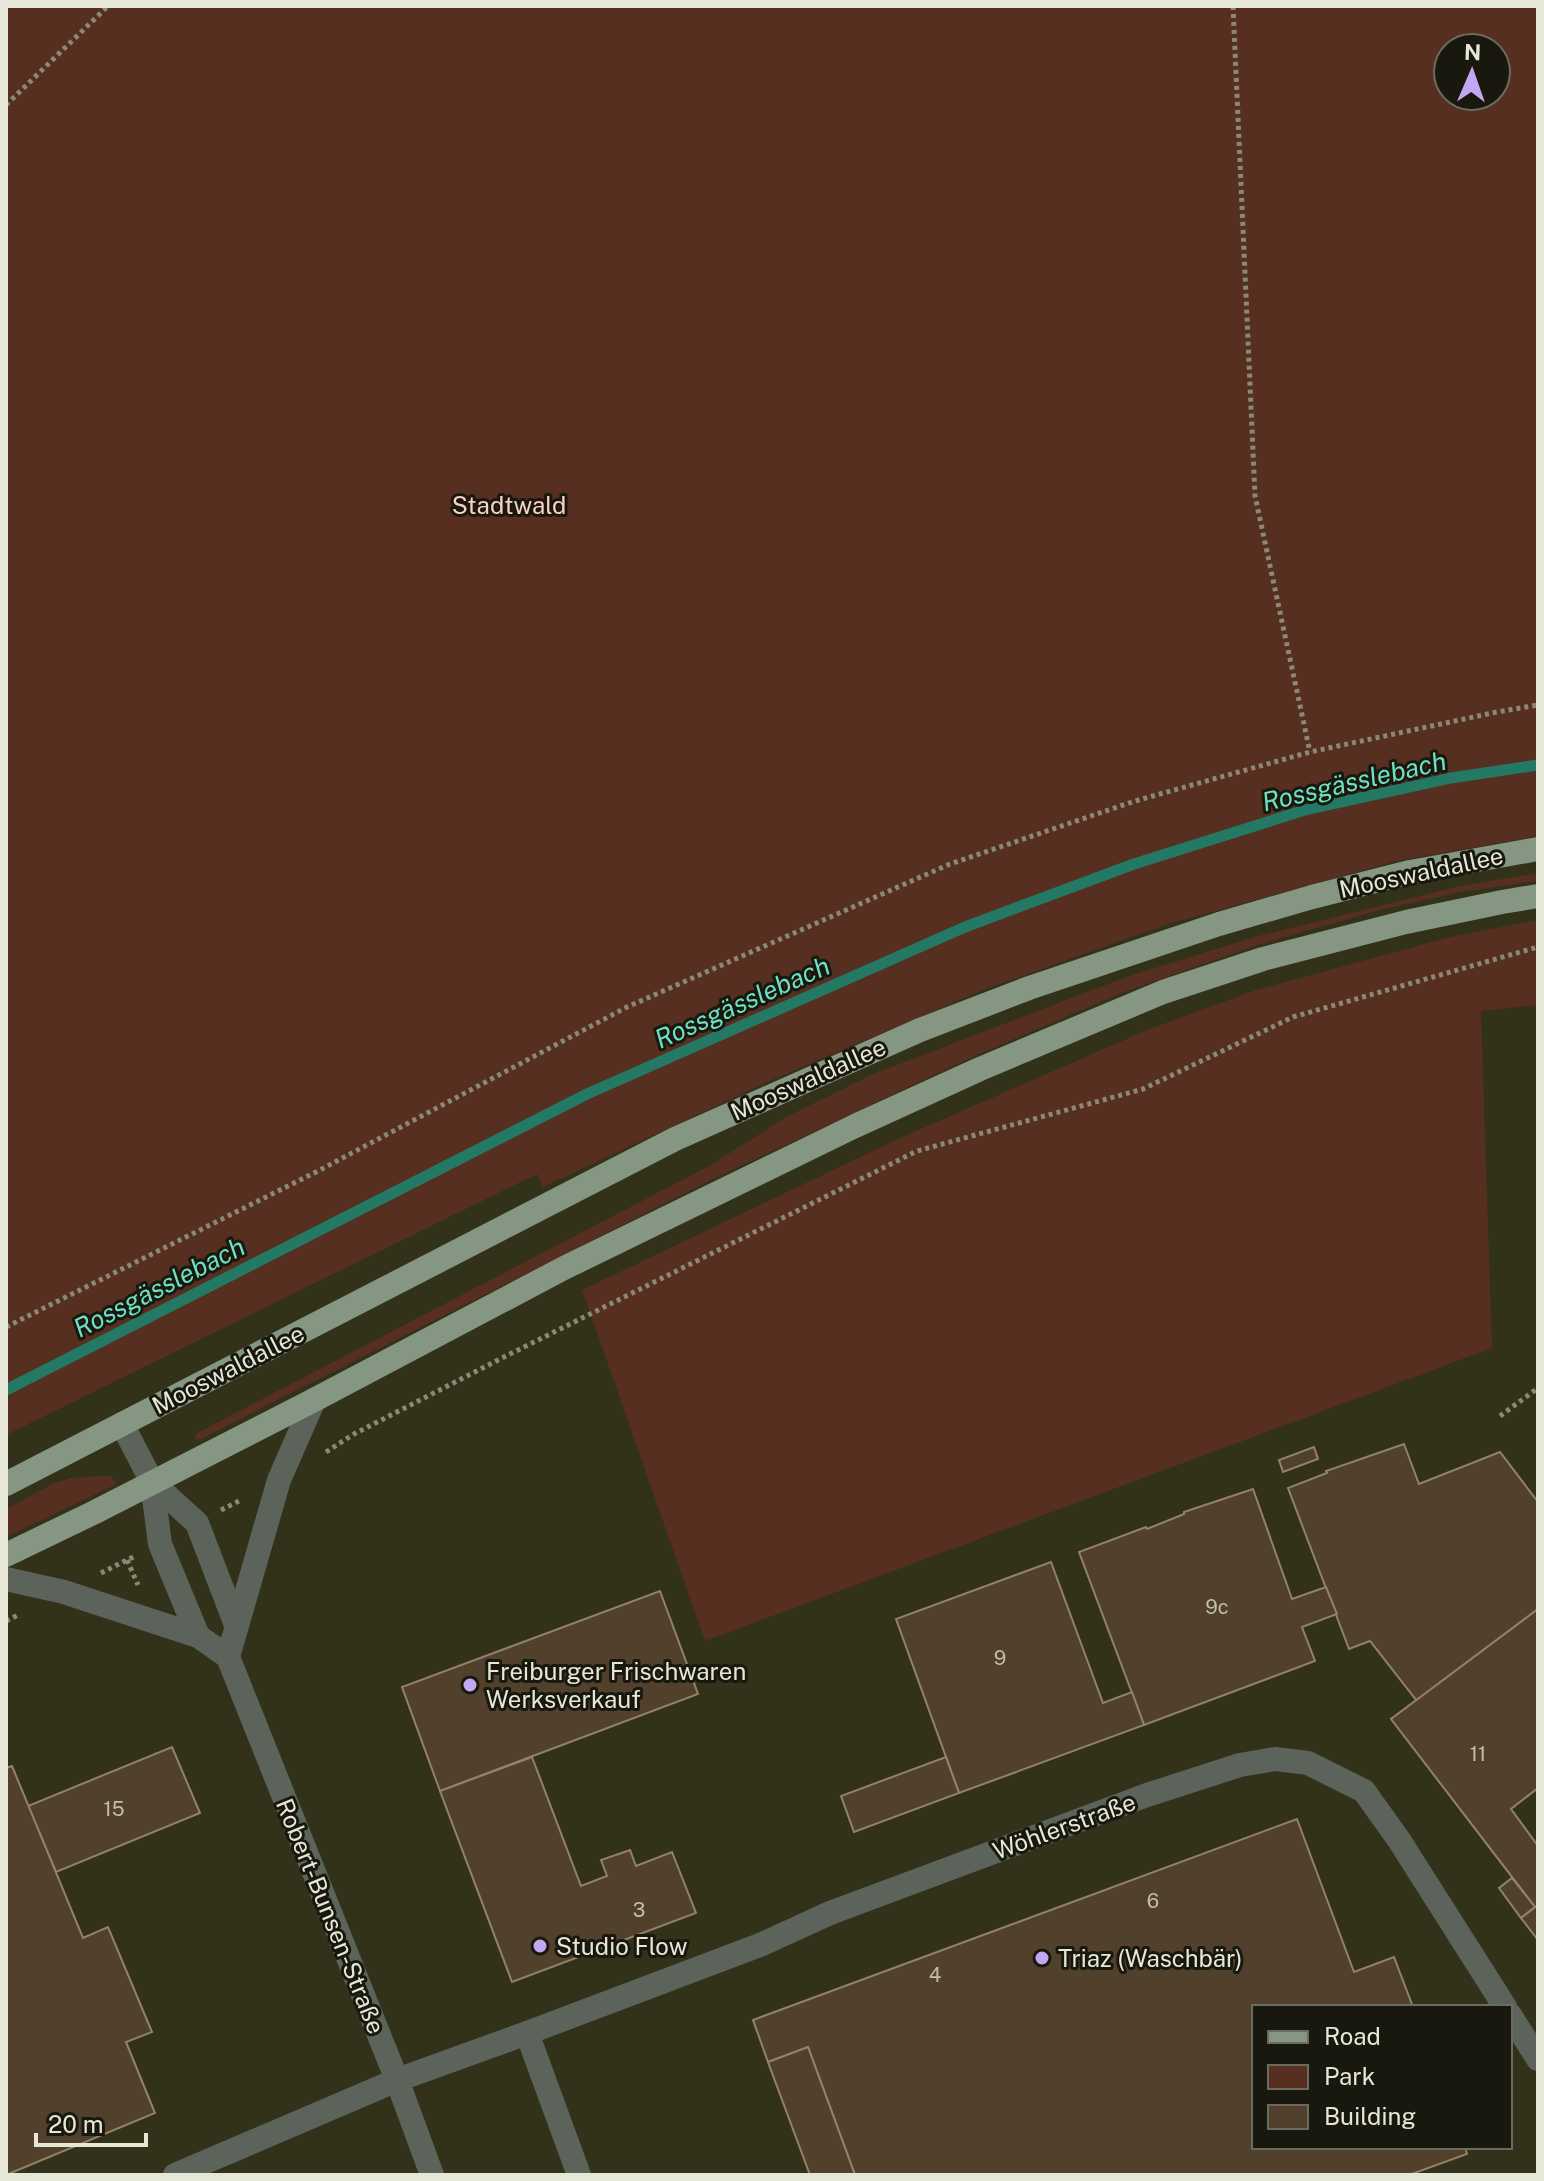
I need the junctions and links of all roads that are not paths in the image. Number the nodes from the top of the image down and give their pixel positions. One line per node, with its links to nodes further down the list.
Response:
1 (1538, 849): 4 (main road, Mooswaldallee)
2 (1538, 896): 3 (main road, Mooswaldallee)
3 (314, 1400): 5 (main road, Mooswaldallee); 9 (street)
4 (122, 1424): 5 (street); 6 (main road, Mooswaldallee)
5 (152, 1482): 7 (main road, Mooswaldallee); 9 (street); 10 (street)
6 (6, 1484)
7 (6, 1555)
8 (6, 1579): 10 (street)
9 (236, 1625): 11 (street)
10 (198, 1636): 11 (street)
11 (228, 1657): 16 (street, Robert-Bunsen-Straße)
12 (1504, 2005): 14 (street, Wöhlerstraße)
13 (1512, 2018): 15 (street)
14 (527, 2033): 16 (street, Wöhlerstraße); 19 (street)
15 (1538, 2059)
16 (397, 2080): 17 (street, Wöhlerstraße); 18 (street, Robert-Bunsen-Straße)
17 (175, 2175)
18 (432, 2175)
19 (579, 2175)

